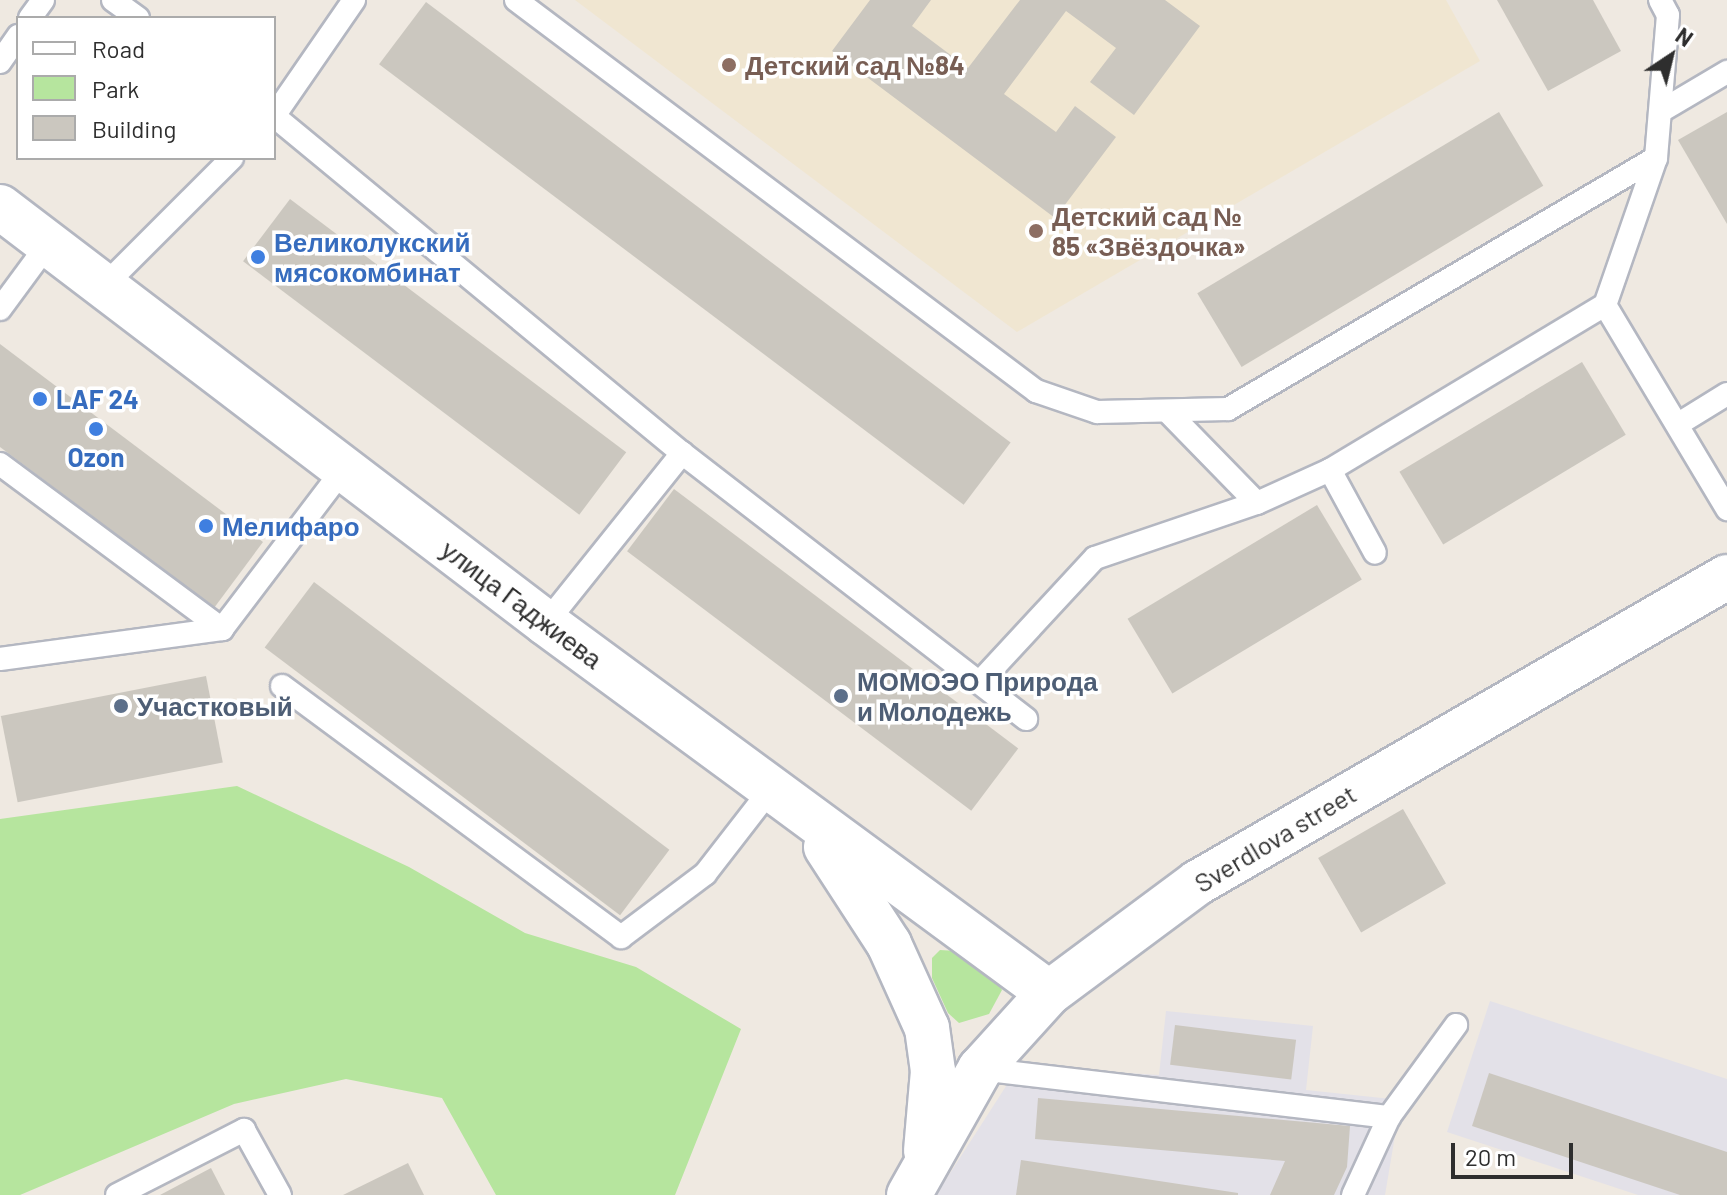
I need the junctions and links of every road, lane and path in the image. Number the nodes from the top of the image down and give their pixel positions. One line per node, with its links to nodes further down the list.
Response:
1 (113, 0): 5 (lane)
2 (354, 0): 10 (lane)
3 (516, 0): 20 (lane)
4 (1660, 0): 9 (lane)
5 (135, 16)
6 (16, 39): 7 (lane)
7 (0, 62)
8 (1727, 72): 9 (lane)
9 (1661, 111): 12 (lane)
10 (276, 113)
11 (276, 118): 22 (lane)
12 (1656, 158): 17 (lane); 20 (lane)
13 (230, 160): 16 (lane)
14 (0, 207): 15 (street, улица Гаджиева)
15 (48, 244): 16 (street, улица Гаджиева); 18 (lane)
16 (104, 286): 24 (street, улица Гаджиева)
17 (1605, 305): 21 (lane); 25 (lane)
18 (0, 309)
19 (1727, 394): 21 (lane)
20 (1170, 414): 26 (lane)
21 (1680, 423): 27 (lane)
22 (682, 453): 30 (lane); 33 (lane)
23 (0, 464): 31 (lane)
24 (344, 468): 30 (street, улица Гаджиева); 31 (lane)
25 (1330, 470): 26 (lane); 28 (lane)
26 (1257, 503): 33 (lane)
27 (1727, 509)
28 (1375, 553)
29 (1727, 577): 37 (street, Sverdlova street)
30 (546, 623): 36 (street, улица Гаджиева)
31 (222, 629): 32 (lane)
32 (0, 659)
33 (980, 682): 35 (lane)
34 (282, 686): 36 (lane)
35 (1026, 719)
36 (785, 800): 37 (street, улица Гаджиева); 41 (street)
37 (1049, 993): 39 (street, Sverdlova street)
38 (1456, 1025): 40 (lane)
39 (980, 1069): 40 (lane); 41 (street, Sverdlova street)
40 (1389, 1117): 44 (lane)
41 (916, 1181)
42 (117, 1195): 43 (lane)
43 (280, 1195)
44 (1353, 1195)

